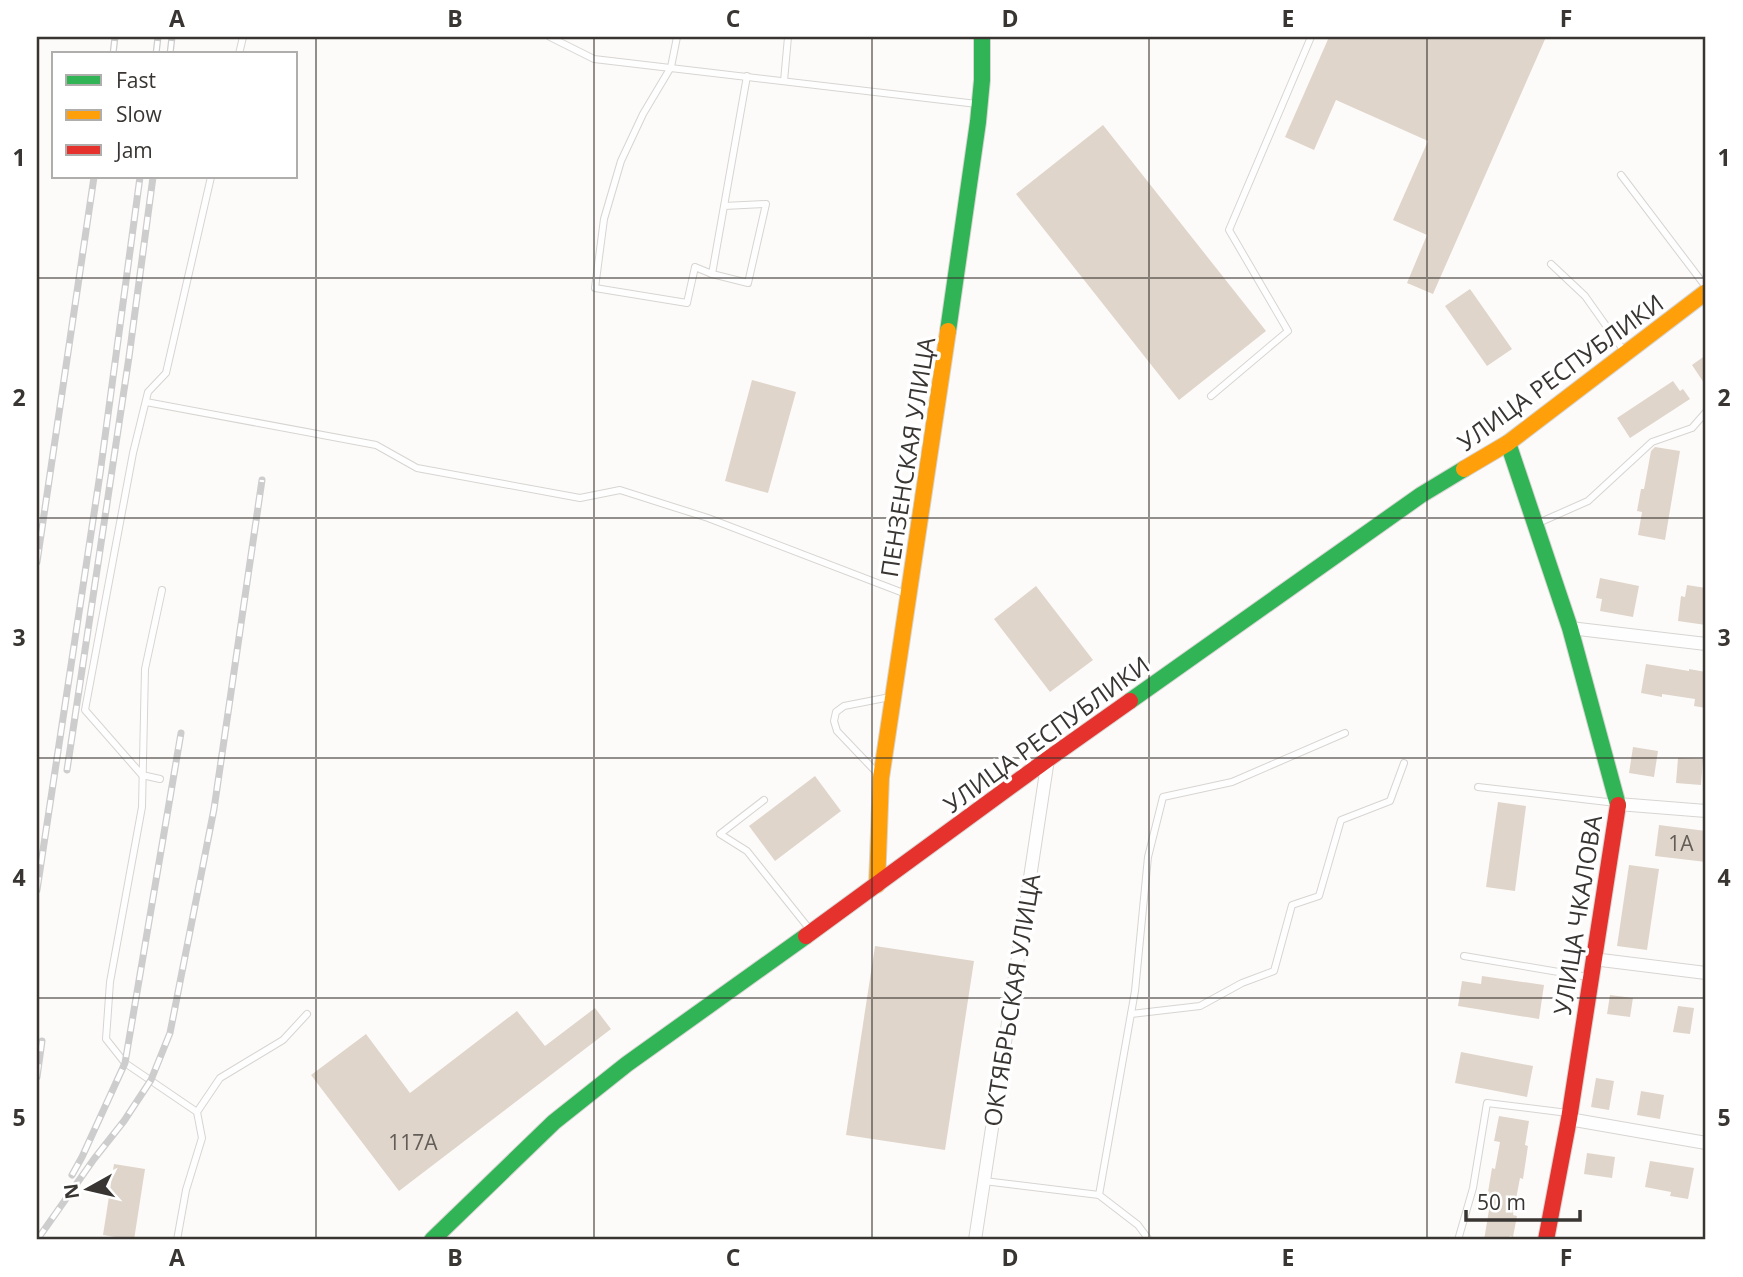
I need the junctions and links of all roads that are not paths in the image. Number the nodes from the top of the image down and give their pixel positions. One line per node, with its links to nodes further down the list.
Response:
1 (550, 37): 6 (lane)
2 (677, 37): 6 (lane)
3 (788, 37): 8 (lane)
4 (982, 37): 9 (street, ПЕНЗЕНСКАЯ УЛИЦА)
5 (1311, 37): 17 (lane)
6 (671, 67): 7 (lane); 14 (lane)
7 (747, 76): 8 (lane); 12 (lane)
8 (784, 81): 9 (lane)
9 (981, 104): 23 (street, ПЕНЗЕНСКАЯ УЛИЦА)
10 (1621, 175): 15 (lane)
11 (211, 178): 18 (lane)
12 (724, 206): 14 (lane); 14 (lane)
13 (1552, 264): 16 (lane)
14 (712, 274)
15 (1706, 289): 16 (street, УЛИЦА РЕСПУБЛИКИ)
16 (1626, 354): 20 (street, УЛИЦА РЕСПУБЛИКИ)
17 (1211, 396)
18 (146, 402): 23 (lane); 30 (lane)
19 (1706, 412): 21 (lane)
20 (1508, 443): 21 (street, УЛИЦА ЧКАЛОВА); 28 (street, УЛИЦА РЕСПУБЛИКИ)
21 (1535, 524): 24 (street, УЛИЦА ЧКАЛОВА)
22 (162, 590): 30 (lane)
23 (909, 595): 26 (street, ПЕНЗЕНСКАЯ УЛИЦА)
24 (1570, 628): 25 (street); 35 (street, УЛИЦА ЧКАЛОВА)
25 (1706, 644)
26 (892, 697): 31 (street, ПЕНЗЕНСКАЯ УЛИЦА); 31 (lane)
27 (1345, 733): 44 (lane)
28 (1048, 759): 37 (street, УЛИЦА РЕСПУБЛИКИ); 48 (street, ОКТЯБРЬСКАЯ УЛИЦА)
29 (1404, 763): 44 (lane)
30 (142, 775): 32 (lane); 45 (lane)
31 (881, 778): 37 (street, ПЕНЗЕНСКАЯ УЛИЦА)
32 (160, 779)
33 (1478, 787): 35 (lane)
34 (764, 800): 38 (lane)
35 (1618, 804): 36 (street); 40 (street, УЛИЦА ЧКАЛОВА)
36 (1706, 811)
37 (877, 885): 38 (street, УЛИЦА РЕСПУБЛИКИ)
38 (812, 932): 51 (street, УЛИЦА РЕСПУБЛИКИ)
39 (1464, 956): 42 (lane)
40 (1593, 959): 41 (street); 42 (street, УЛИЦА ЧКАЛОВА)
41 (1706, 973)
42 (1590, 977): 46 (street, УЛИЦА ЧКАЛОВА)
43 (307, 1014): 45 (lane)
44 (1131, 1014): 49 (lane)
45 (197, 1112): 50 (lane)
46 (1569, 1116): 47 (street); 54 (lane); 55 (street, УЛИЦА ЧКАЛОВА)
47 (1706, 1143)
48 (984, 1181): 49 (lane); 52 (street, ОКТЯБРЬСКАЯ УЛИЦА)
49 (1099, 1195): 53 (lane)
50 (177, 1240)
51 (432, 1240)
52 (975, 1240)
53 (1149, 1240)
54 (1458, 1240)
55 (1546, 1240)

